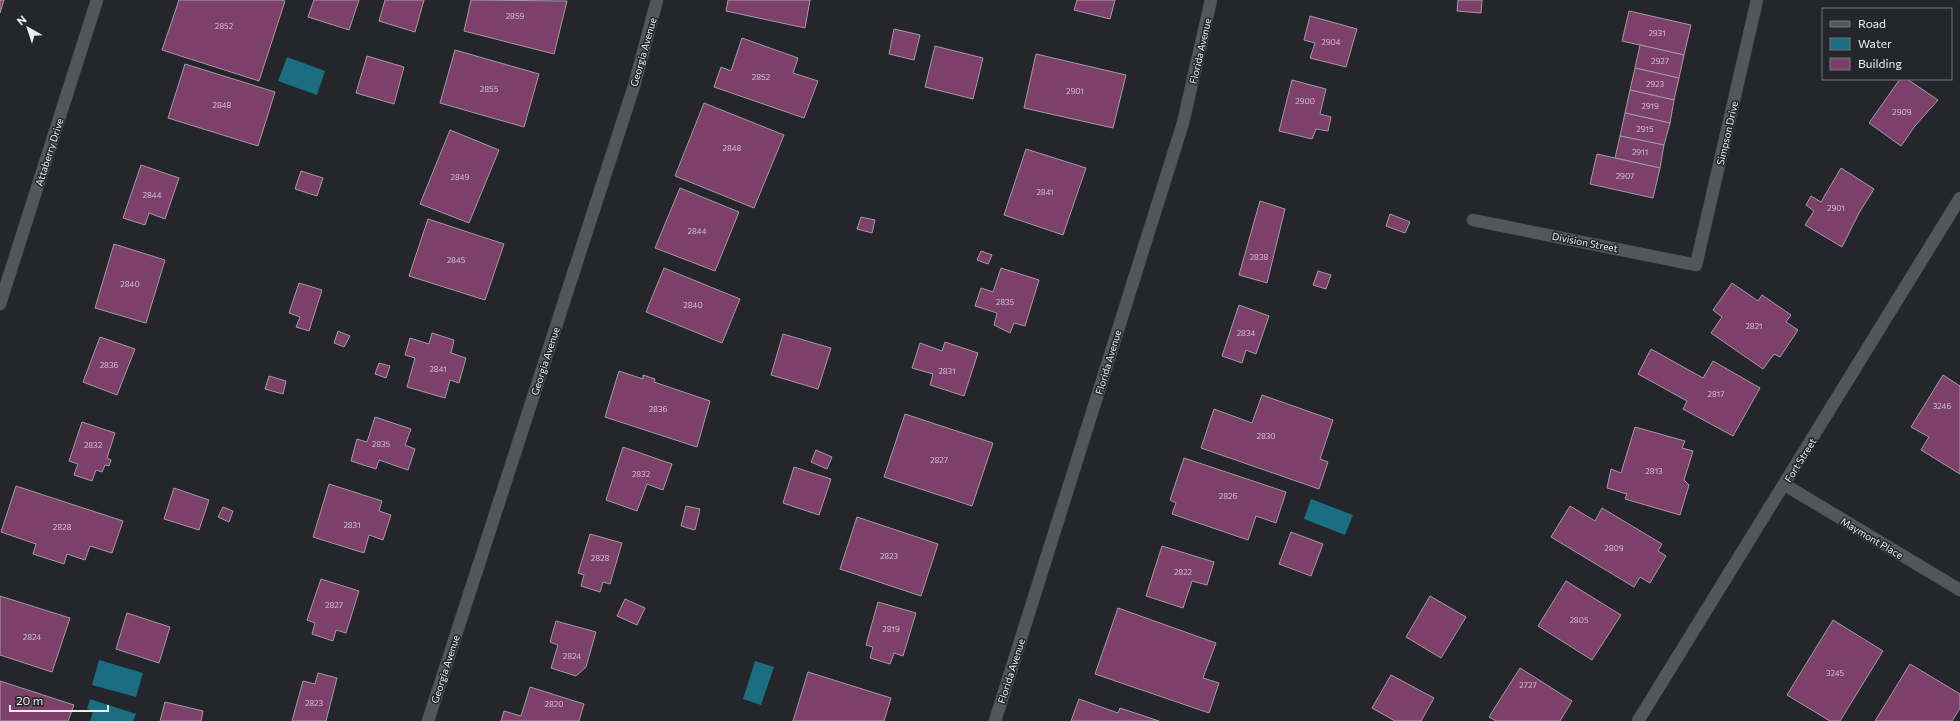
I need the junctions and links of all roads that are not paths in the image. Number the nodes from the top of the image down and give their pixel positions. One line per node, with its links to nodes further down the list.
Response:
1 (97, 0): 8 (street, Attaberry Drive)
2 (658, 0): 11 (street, Georgia Avenue)
3 (1211, 0): 12 (street, Florida Avenue)
4 (1757, 0): 7 (street, Simpson Drive)
5 (1960, 198): 9 (street, Fort Street)
6 (1473, 220): 7 (street, Division Street)
7 (1696, 265)
8 (0, 304)
9 (1785, 485): 10 (street, Maymont Place); 13 (street, Fort Street)
10 (1960, 590)
11 (428, 721)
12 (995, 721)
13 (1638, 721)

